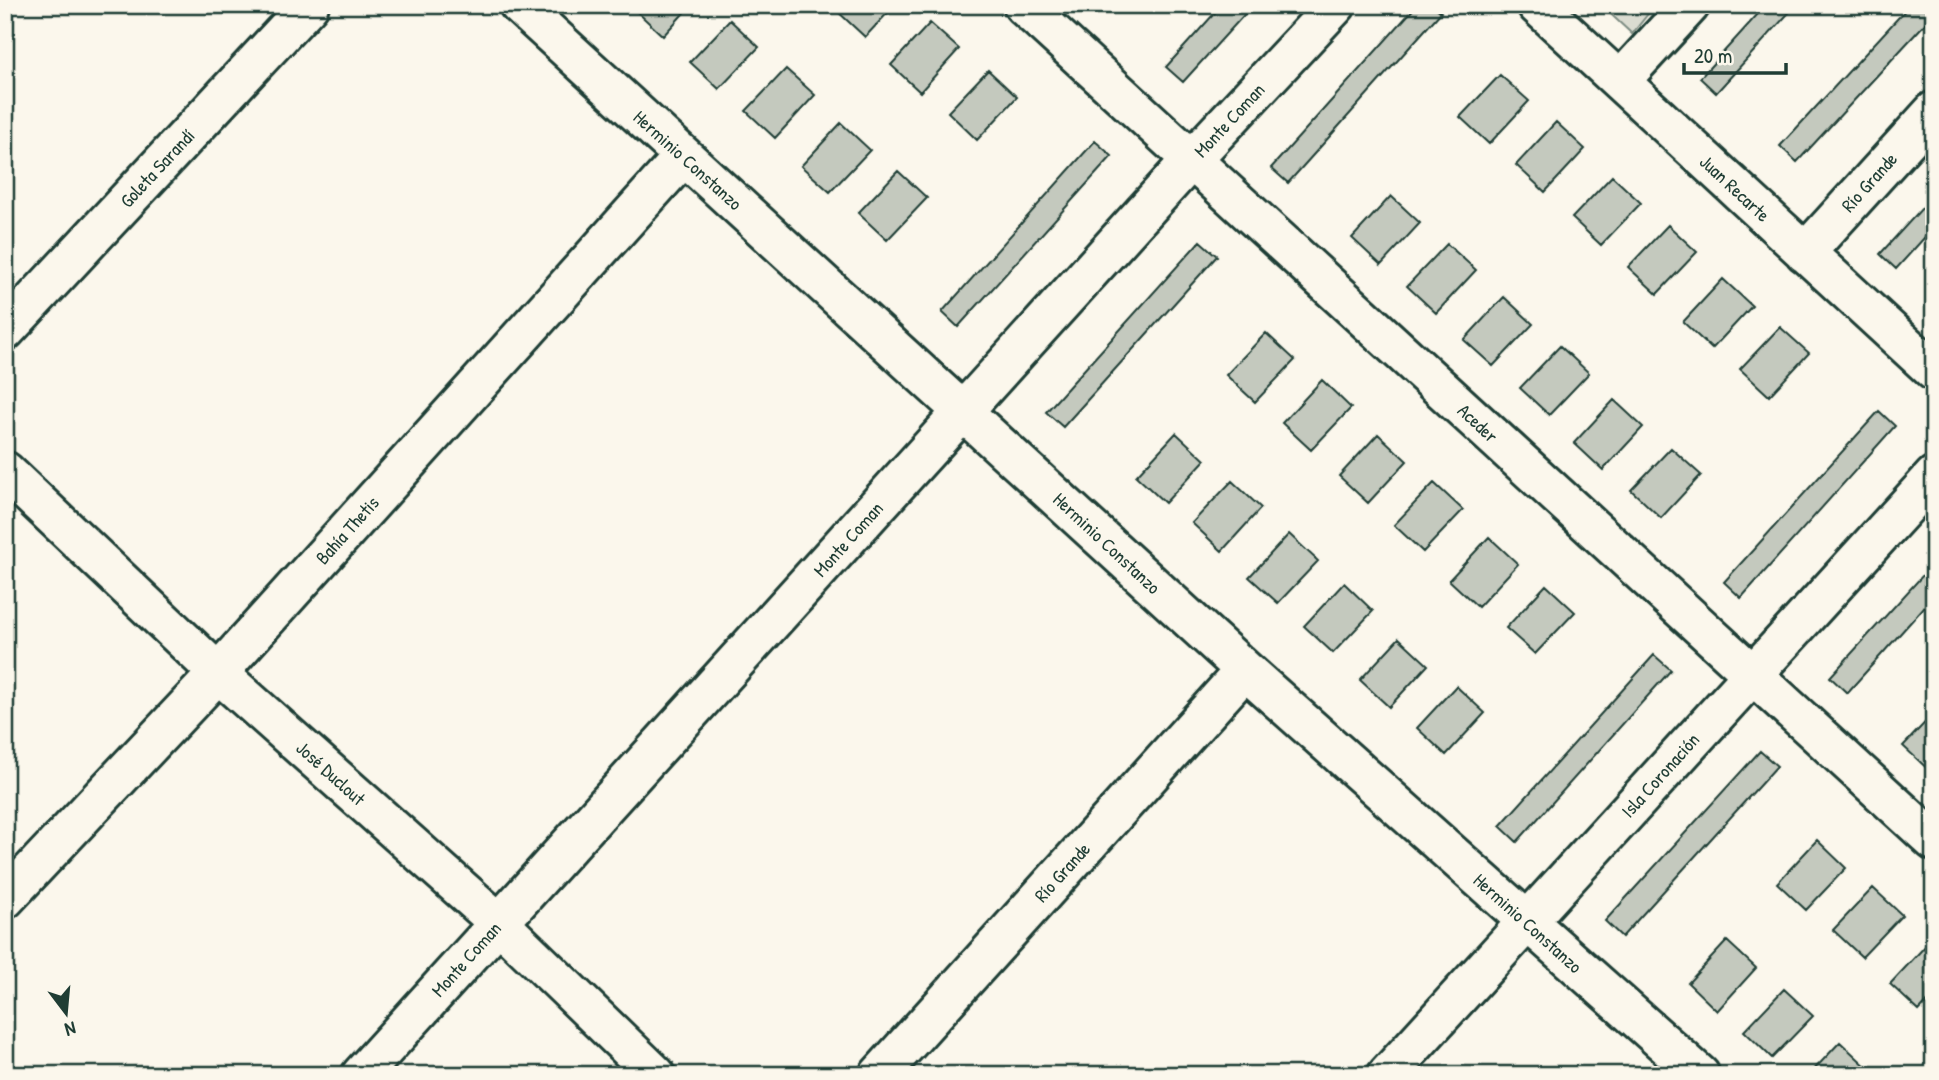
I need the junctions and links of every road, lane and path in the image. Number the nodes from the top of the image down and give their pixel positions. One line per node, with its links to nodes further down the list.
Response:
1 (309, 5): 12 (street, Goleta Sarandí)
2 (519, 5): 9 (street, Herminio Constanzo)
3 (1023, 5): 10 (street, Aceder)
4 (1336, 5): 10 (street, Monte Coman)
5 (1537, 5): 7 (street, Juan Recarte)
6 (1690, 5): 7 (street)
7 (1620, 80): 11 (street, Juan Recarte)
8 (1934, 111): 11 (street, Río Grande)
9 (684, 156): 14 (street, Herminio Constanzo); 18 (street, Bahía Thetis)
10 (1191, 160): 14 (street, Monte Coman); 19 (street, Aceder)
11 (1805, 253): 13 (street, Juan Recarte)
12 (5, 331)
13 (1934, 371)
14 (964, 412): 17 (street, Herminio Constanzo); 22 (street, Monte Coman)
15 (5, 471): 18 (street, José Duclout)
16 (1934, 476): 19 (street, Isla Coronación)
17 (1245, 670): 23 (street, Herminio Constanzo); 26 (street, Río Grande)
18 (218, 673): 21 (street, Bahía Thetis); 22 (street, José Duclout)
19 (1751, 674): 20 (street, Aceder); 23 (street, Isla Coronación)
20 (1934, 841)
21 (5, 899)
22 (498, 922): 24 (street, Monte Coman); 25 (street, José Duclout)
23 (1526, 922): 27 (street, Isla Coronación); 28 (street, Herminio Constanzo)
24 (361, 1075)
25 (656, 1075)
26 (879, 1075)
27 (1387, 1075)
28 (1700, 1075)

